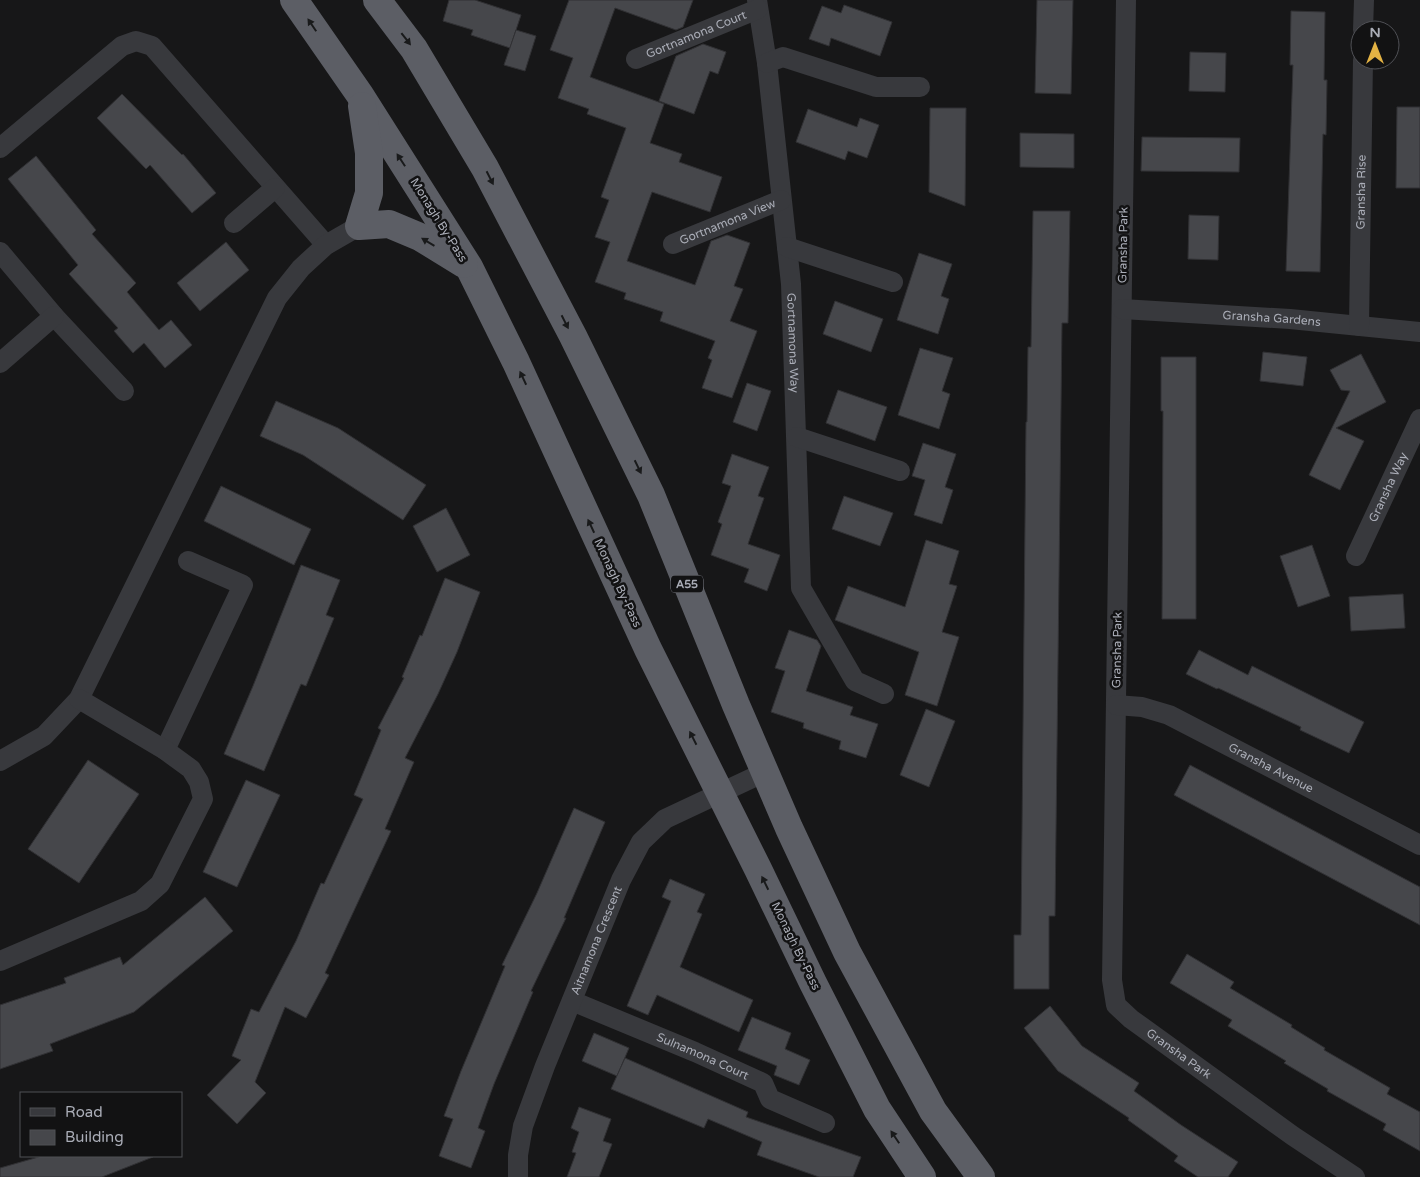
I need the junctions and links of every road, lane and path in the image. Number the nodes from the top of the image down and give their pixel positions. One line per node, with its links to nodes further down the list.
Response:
1 (294, 0): 11 (highway, Monagh By-Pass, one-way to 1)
2 (377, 0): 39 (highway, A55, one-way to 39)
3 (1126, 0): 23 (street, Gransha Park)
4 (1364, 0): 6 (street)
5 (757, 5): 7 (street, Gortnamona Court); 8 (street, Gortnamona Way)
6 (1363, 20)
7 (636, 60)
8 (767, 62): 10 (street); 14 (street, Gortnamona Way)
9 (1363, 70): 25 (street, Gransha Rise)
10 (920, 87)
11 (360, 95): 16 (highway); 21 (highway, Monagh By-Pass, one-way to 11)
12 (0, 148): 13 (street)
13 (275, 188): 15 (street); 18 (street)
14 (781, 200): 17 (street, Gortnamona View); 19 (street, Gortnamona Way)
15 (234, 223)
16 (359, 226): 18 (street); 21 (highway, one-way to 16)
17 (673, 244)
18 (326, 245): 35 (street)
19 (787, 248): 22 (street); 30 (street, Gortnamona Way)
20 (0, 252): 24 (street)
21 (469, 267): 40 (highway, Monagh By-Pass, one-way to 21)
22 (892, 282)
23 (1122, 309): 25 (street, Gransha Gardens); 36 (street, Gransha Park)
24 (54, 316): 27 (street); 28 (street)
25 (1360, 326): 26 (street, Gransha Gardens)
26 (1420, 332)
27 (0, 363)
28 (124, 391)
29 (1420, 418): 32 (street, Gransha Way)
30 (797, 437): 31 (street); 34 (street, Gortnamona Way)
31 (900, 471)
32 (1356, 556)
33 (188, 561): 37 (street)
34 (884, 694)
35 (79, 698): 37 (street); 38 (street)
36 (1116, 705): 41 (street, Gransha Avenue); 48 (street, Gransha Park)
37 (165, 750): 42 (street)
38 (0, 761)
39 (765, 772): 40 (street, Aitnamona Crescent); 47 (highway, A55)
40 (721, 793): 43 (street, Aitnamona Crescent); 46 (highway, Monagh By-Pass, one-way to 40)
41 (1420, 845)
42 (0, 961)
43 (572, 1001): 44 (street, Sulnamona Court); 45 (street, Aitnamona Crescent)
44 (825, 1122)
45 (518, 1177)
46 (922, 1177)
47 (981, 1177)
48 (1356, 1177)

